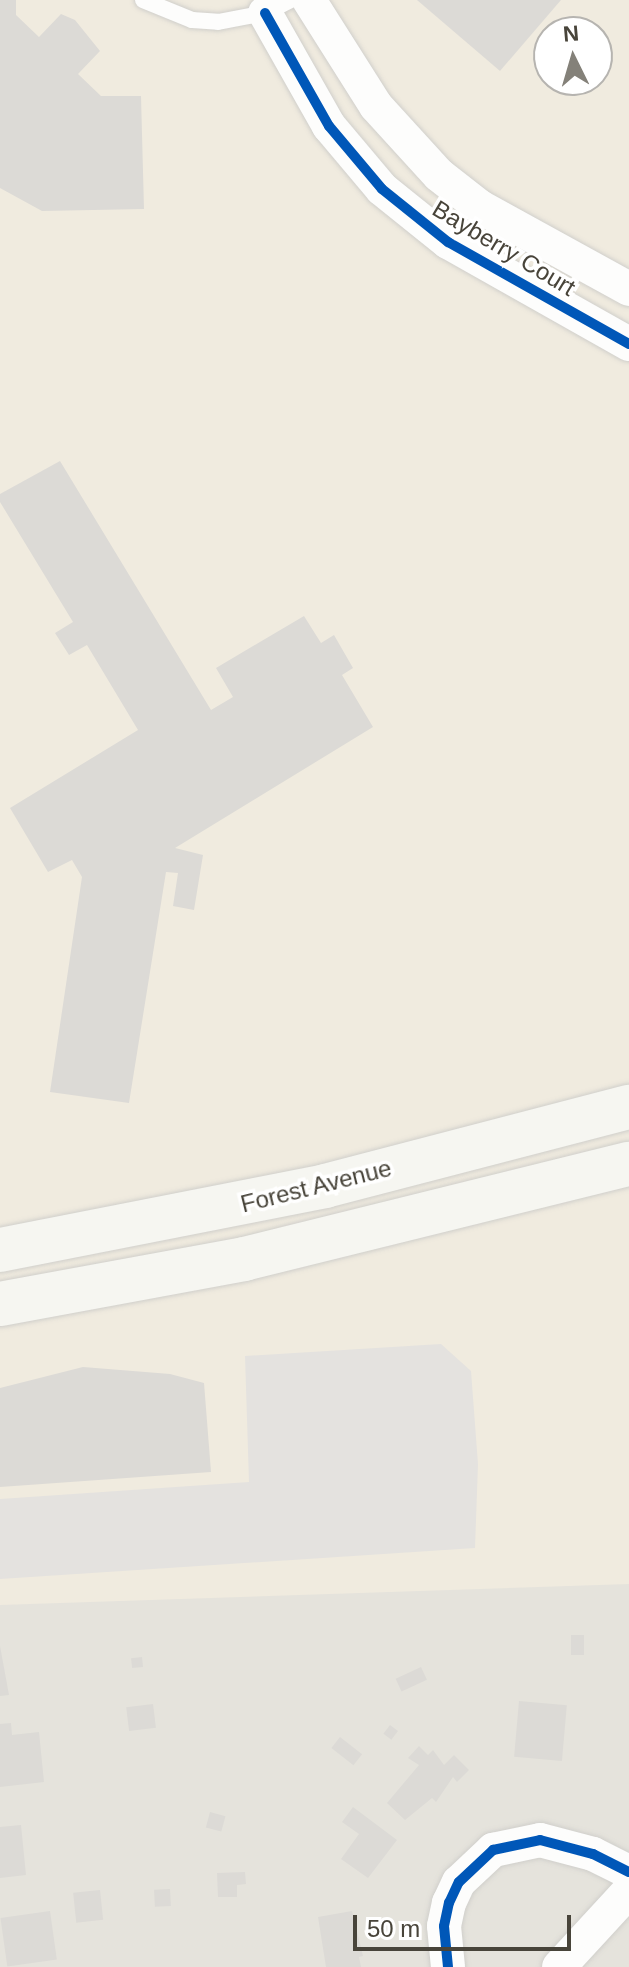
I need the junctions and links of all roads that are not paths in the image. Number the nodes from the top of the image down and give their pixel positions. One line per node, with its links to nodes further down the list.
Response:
1 (143, 0): 3 (lane)
2 (309, 0): 4 (street, Bayberry Court)
3 (278, 7): 5 (street, Bayberry Court)
4 (629, 289)
5 (629, 344)
6 (629, 1107): 8 (main road, Forest Avenue)
7 (629, 1164): 8 (main road, Forest Avenue)
8 (424, 1188): 9 (main road, Forest Avenue); 10 (main road, Forest Avenue)
9 (0, 1250)
10 (0, 1304)
11 (629, 1872): 13 (street)
12 (629, 1891): 14 (street)
13 (448, 1967)
14 (559, 1967)

